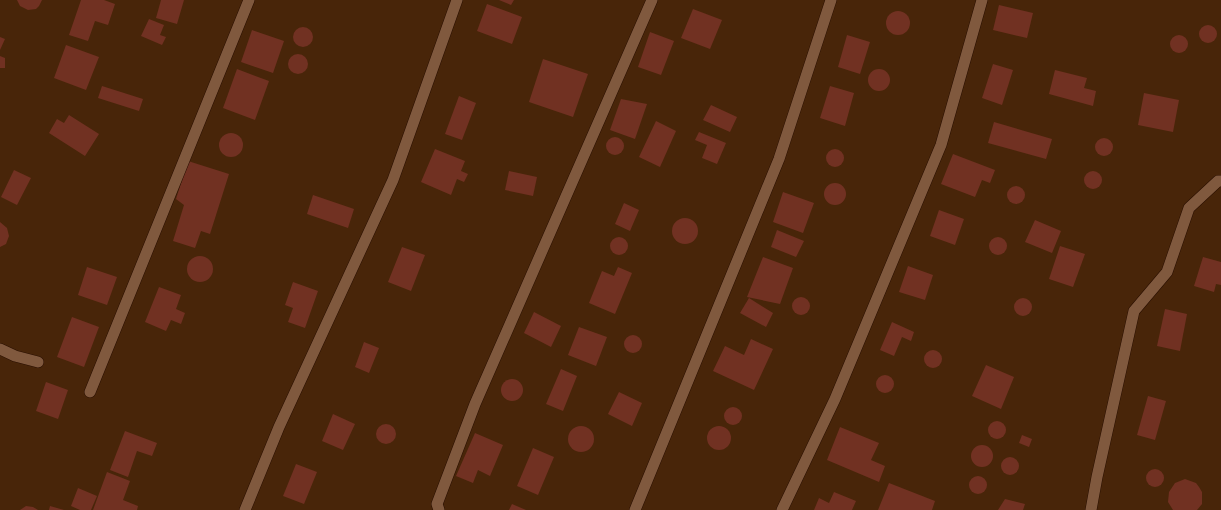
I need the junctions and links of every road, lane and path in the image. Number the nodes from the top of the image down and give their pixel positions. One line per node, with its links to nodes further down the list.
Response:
1 (249, 0): 9 (street)
2 (457, 0): 10 (street)
3 (652, 0): 11 (street)
4 (830, 0): 12 (street)
5 (982, 0): 13 (street)
6 (1221, 181): 14 (street)
7 (0, 349): 8 (street)
8 (38, 362)
9 (90, 392)
10 (245, 510)
11 (439, 510)
12 (635, 510)
13 (782, 510)
14 (1091, 510)

